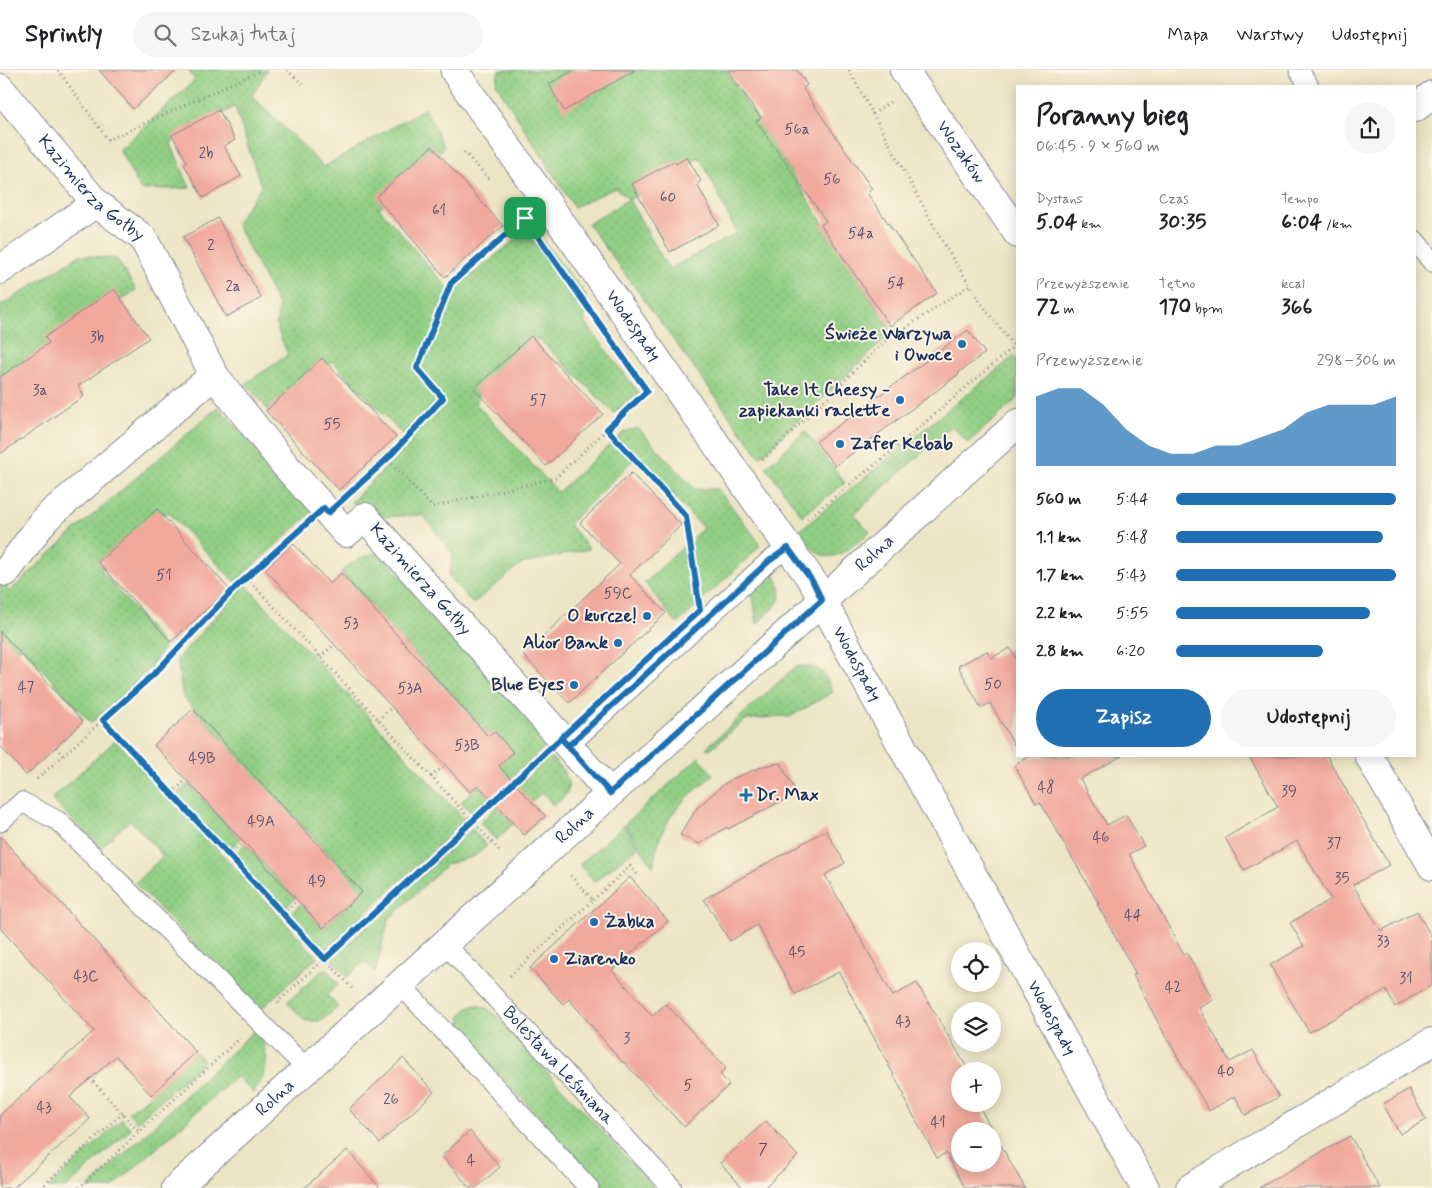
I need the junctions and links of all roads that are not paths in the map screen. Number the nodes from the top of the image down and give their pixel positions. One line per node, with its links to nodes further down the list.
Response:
1 (455, 70): 15 (street, Wodospady)
2 (1299, 70): 4 (lane)
3 (910, 78): 9 (street, Wozaków)
4 (1308, 85)
5 (0, 88): 8 (street, Kazimierza Gołby)
6 (1432, 95): 7 (street)
7 (1416, 107)
8 (96, 203): 12 (street); 13 (street, Kazimierza Gołby)
9 (1016, 231)
10 (1416, 241): 11 (lane)
11 (1432, 262)
12 (0, 270)
13 (214, 375): 16 (street); 18 (street, Kazimierza Gołby)
14 (1016, 425): 17 (street, Rolna)
15 (788, 548): 17 (street, Wodospady); 18 (lane)
16 (6, 572)
17 (822, 600): 20 (street, Rolna); 30 (street, Wodospady)
18 (564, 742): 20 (street, Kazimierza Gołby)
19 (1370, 757): 22 (street)
20 (610, 793): 23 (street, Rolna)
21 (0, 822): 26 (lane)
22 (1432, 866)
23 (445, 944): 24 (street, Rolna); 29 (lane, Bolesława Leśmiana)
24 (401, 985): 26 (street, Rolna); 28 (lane)
25 (1432, 1042): 31 (street)
26 (306, 1068): 27 (street, Rolna)
27 (176, 1188)
28 (589, 1188)
29 (672, 1188)
30 (1145, 1188)
31 (1190, 1188)

